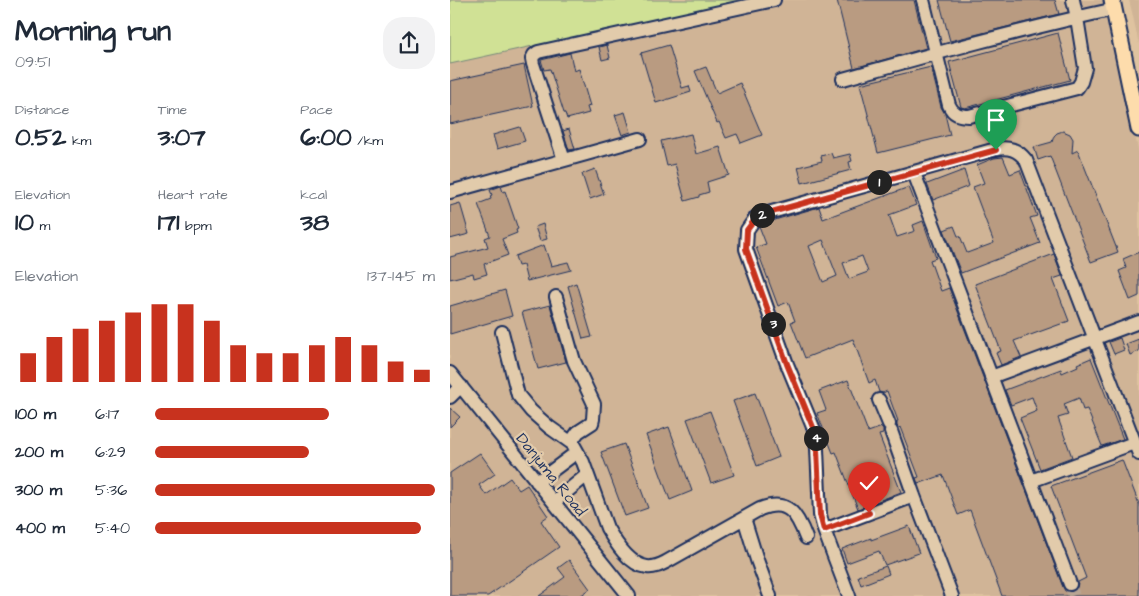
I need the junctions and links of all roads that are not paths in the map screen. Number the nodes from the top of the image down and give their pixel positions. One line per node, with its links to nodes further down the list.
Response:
1 (774, 0): 11 (street)
2 (923, 0): 6 (street)
3 (1073, 0): 5 (street)
4 (1116, 3): 5 (street); 7 (main road); 9 (main road)
5 (1077, 18): 6 (street); 6 (street)
6 (937, 53): 8 (street)
7 (1139, 78)
8 (844, 79)
9 (1139, 129)
10 (640, 139): 11 (street)
11 (564, 160): 13 (street)
12 (914, 173): 17 (street); 19 (street); 31 (street)
13 (450, 192)
14 (556, 297): 23 (street)
15 (1139, 322): 17 (street)
16 (502, 332): 23 (street)
17 (1095, 338): 19 (street); 24 (street)
18 (450, 373): 20 (street, Danjuma Road)
19 (991, 376): 26 (street)
20 (461, 386): 21 (street); 27 (street, Danjuma Road)
21 (450, 397)
22 (879, 400): 28 (street)
23 (575, 448): 25 (street); 27 (street)
24 (1137, 449): 26 (street)
25 (587, 475): 29 (street); 30 (street)
26 (1031, 481): 33 (street)
27 (537, 482): 29 (street, Danjuma Road)
28 (914, 496): 31 (street); 37 (street)
29 (554, 502): 34 (street, Danjuma Road)
30 (744, 518): 32 (street); 35 (street)
31 (824, 530): 36 (street)
32 (806, 538)
33 (1070, 584)
34 (629, 596)
35 (770, 596)
36 (849, 596)
37 (952, 596)

